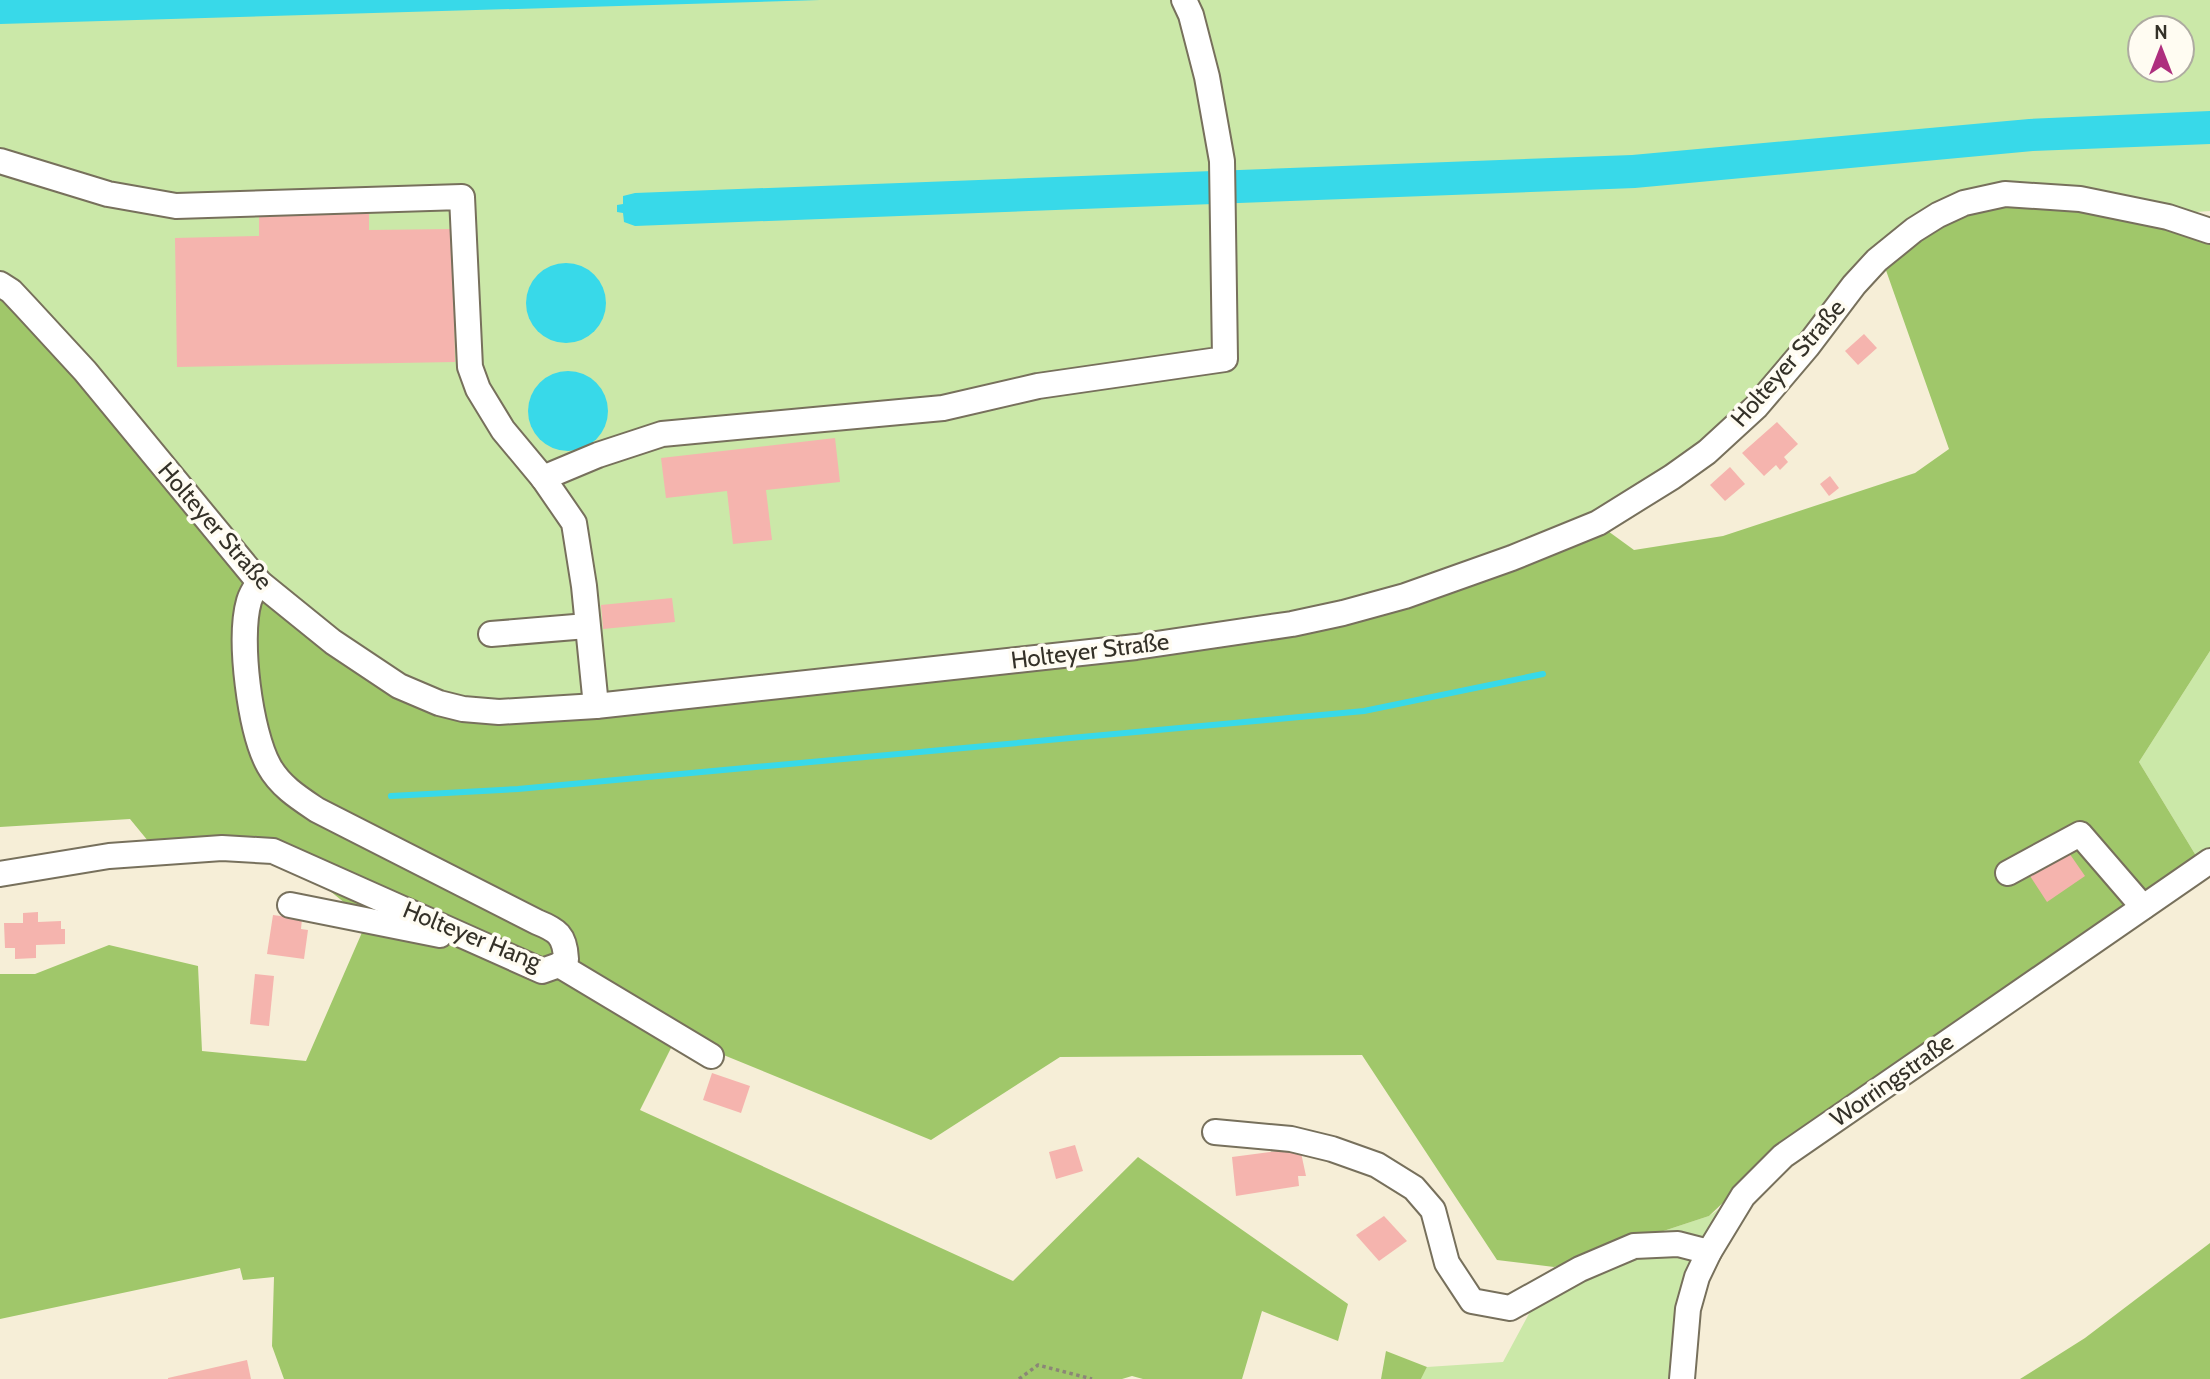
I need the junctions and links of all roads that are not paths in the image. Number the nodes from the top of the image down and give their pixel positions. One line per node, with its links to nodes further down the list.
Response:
1 (1184, 0): 5 (street)
2 (0, 161): 5 (street)
3 (2210, 232): 9 (street, Holteyer Straße)
4 (0, 284): 6 (street, Holteyer Straße)
5 (543, 478): 7 (street)
6 (258, 582): 9 (street, Holteyer Straße); 16 (street, Holteyer Hang)
7 (587, 626): 8 (street); 9 (street)
8 (491, 634)
9 (596, 706)
10 (2210, 861): 14 (street, Worringstraße)
11 (2008, 873): 14 (street)
12 (0, 874): 15 (street, Holteyer Hang)
13 (290, 905): 15 (street)
14 (2143, 907): 19 (street, Worringstraße)
15 (483, 944): 16 (street, Holteyer Hang)
16 (559, 965): 17 (street)
17 (710, 1056)
18 (1215, 1132): 19 (street)
19 (1709, 1252): 20 (street, Worringstraße)
20 (1682, 1379)

